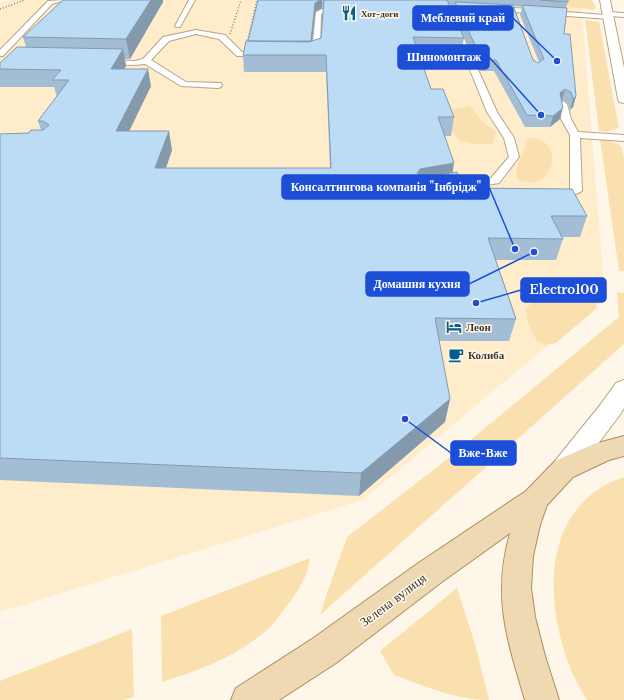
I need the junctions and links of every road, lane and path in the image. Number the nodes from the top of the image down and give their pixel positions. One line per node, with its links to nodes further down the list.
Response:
1 (62, 0): 10 (lane)
2 (192, 0): 9 (lane)
3 (605, 0): 7 (main road)
4 (423, 8): 5 (lane)
5 (446, 8): 7 (lane); 21 (lane)
6 (353, 9): 12 (lane)
7 (608, 15): 8 (lane); 16 (main road)
8 (624, 15)
9 (178, 26)
10 (0, 54)
11 (271, 54): 13 (lane)
12 (301, 55)
13 (146, 61): 14 (lane); 15 (lane)
14 (97, 62)
15 (218, 85)
16 (624, 99)
17 (564, 104): 18 (lane)
18 (575, 135): 19 (lane); 20 (lane)
19 (624, 138)
20 (576, 190)
21 (429, 192)
22 (624, 389): 24 (main road)
23 (624, 446): 24 (main road)
24 (564, 469): 25 (main road)
25 (536, 499): 26 (main road, Зелена вулиця); 27 (main road)
26 (248, 700)
27 (542, 700)

